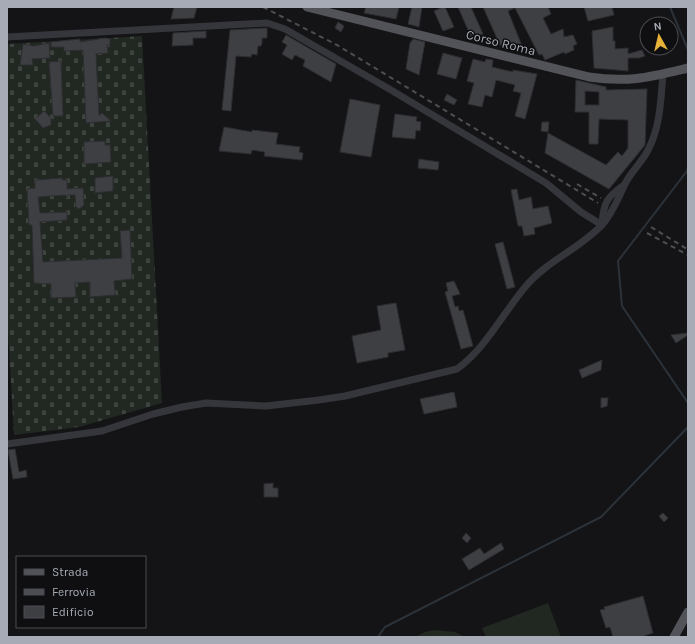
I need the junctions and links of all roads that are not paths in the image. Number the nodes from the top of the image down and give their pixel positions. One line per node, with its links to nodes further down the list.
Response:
1 (308, 7): 4 (main road, Corso Roma)
2 (7, 37): 5 (street)
3 (688, 68): 4 (main road, Corso Roma)
4 (663, 74): 5 (street)
5 (602, 225): 6 (street)
6 (7, 444)
7 (688, 612): 8 (main road)
8 (674, 637)

